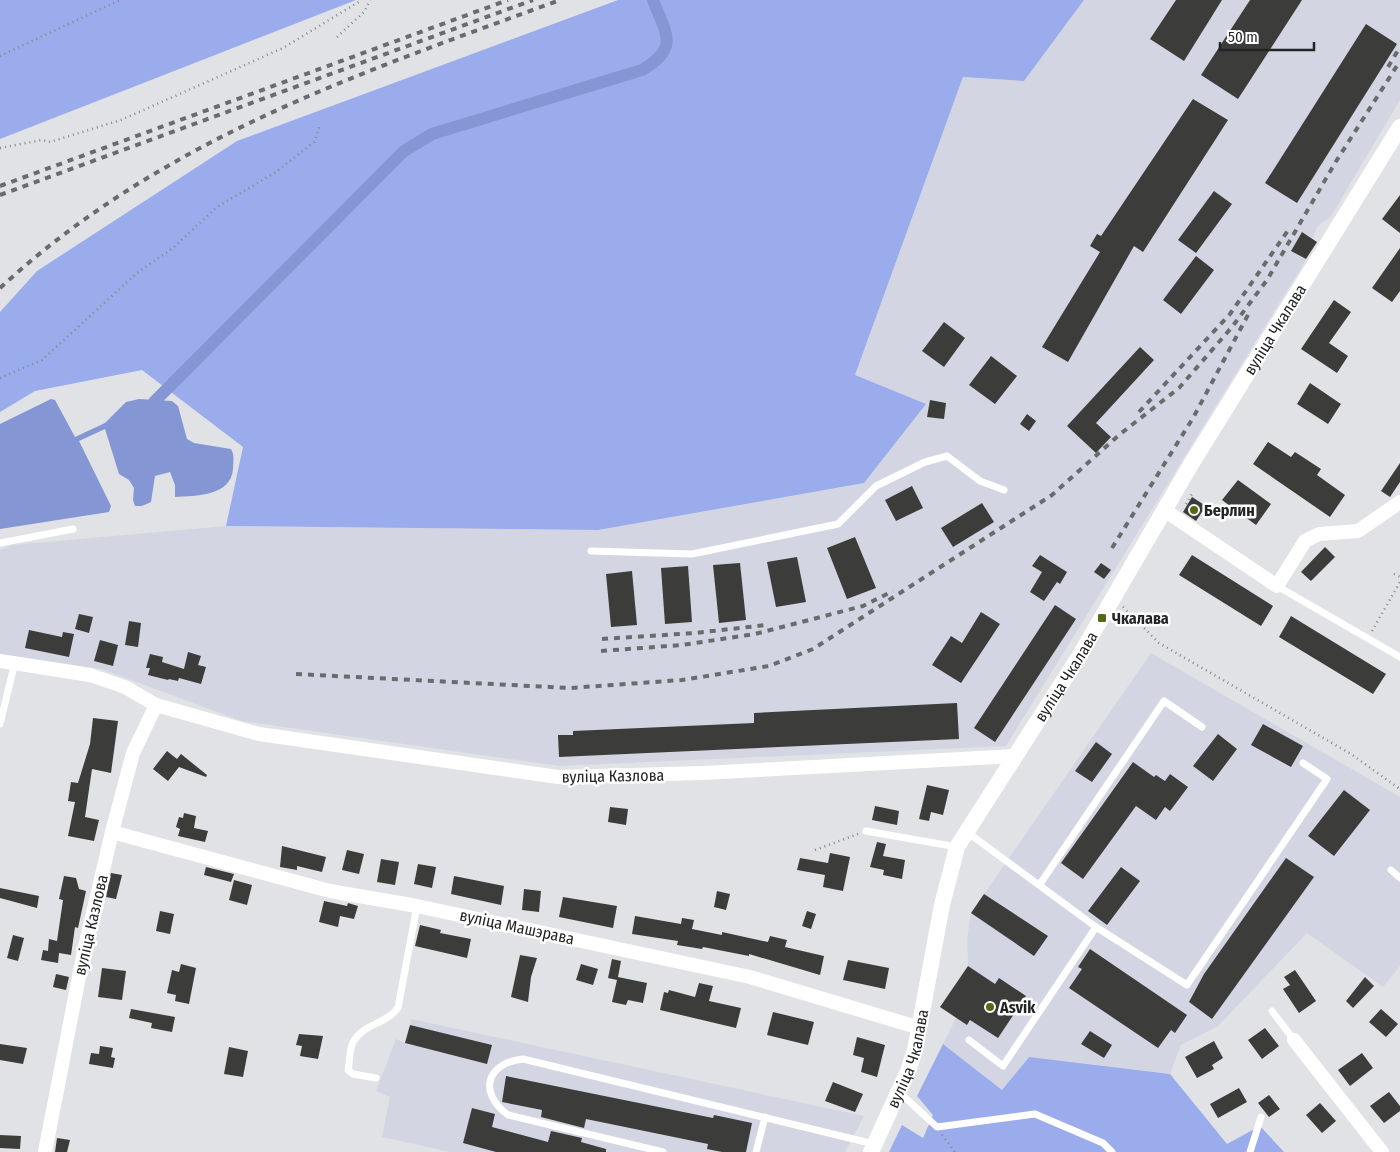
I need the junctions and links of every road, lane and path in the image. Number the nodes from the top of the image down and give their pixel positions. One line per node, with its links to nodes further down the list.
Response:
1 (120, 0): 5 (path)
2 (362, 0): 8 (path)
3 (370, 0): 4 (path)
4 (337, 37)
5 (0, 56)
6 (320, 125): 9 (path)
7 (1399, 133): 12 (street, вуліца Чкалава)
8 (0, 148)
9 (0, 378)
10 (1004, 490): 15 (lane)
11 (1400, 502): 19 (street)
12 (1164, 510): 19 (street); 20 (street, вуліца Чкалава)
13 (73, 529): 14 (lane)
14 (0, 543)
15 (591, 551)
16 (1394, 574): 17 (path)
17 (1400, 577)
18 (1400, 582): 21 (path)
19 (1277, 586): 21 (lane)
20 (1114, 597): 28 (street, вуліца Чкалава); 30 (path)
21 (1366, 639): 22 (lane)
22 (1400, 657)
23 (0, 661): 24 (street, вуліца Казлова)
24 (15, 662): 25 (street, вуліца Казлова); 26 (lane)
25 (156, 705): 28 (street, вуліца Казлова); 32 (street, вуліца Казлова)
26 (0, 724)
27 (1202, 727): 38 (lane)
28 (1016, 756): 33 (street, вуліца Чкалава)
29 (1303, 763): 40 (lane)
30 (1400, 789)
31 (866, 831): 34 (lane); 35 (path)
32 (112, 832): 39 (street, вуліца Машэрава); 51 (street, вуліца Казлова)
33 (966, 832): 34 (street, вуліца Чкалава); 38 (lane)
34 (957, 848): 42 (street, вуліца Чкалава)
35 (815, 850)
36 (1391, 870): 37 (lane)
37 (1400, 878)
38 (1040, 884): 40 (lane)
39 (417, 906): 42 (street, вуліца Машэрава); 45 (lane)
40 (1096, 926): 43 (lane)
41 (1272, 1011): 44 (lane)
42 (920, 1028): 46 (street, вуліца Чкалава)
43 (968, 1040)
44 (1294, 1040): 57 (street)
45 (376, 1078)
46 (898, 1091): 49 (lane); 50 (street, вуліца Чкалава)
47 (765, 1117): 50 (lane); 52 (lane); 53 (lane)
48 (1261, 1117): 56 (lane)
49 (937, 1127): 54 (path); 55 (lane)
50 (872, 1148)
51 (46, 1152)
52 (663, 1152)
53 (756, 1152)
54 (955, 1152)
55 (1112, 1152)
56 (1250, 1152)
57 (1382, 1152)

